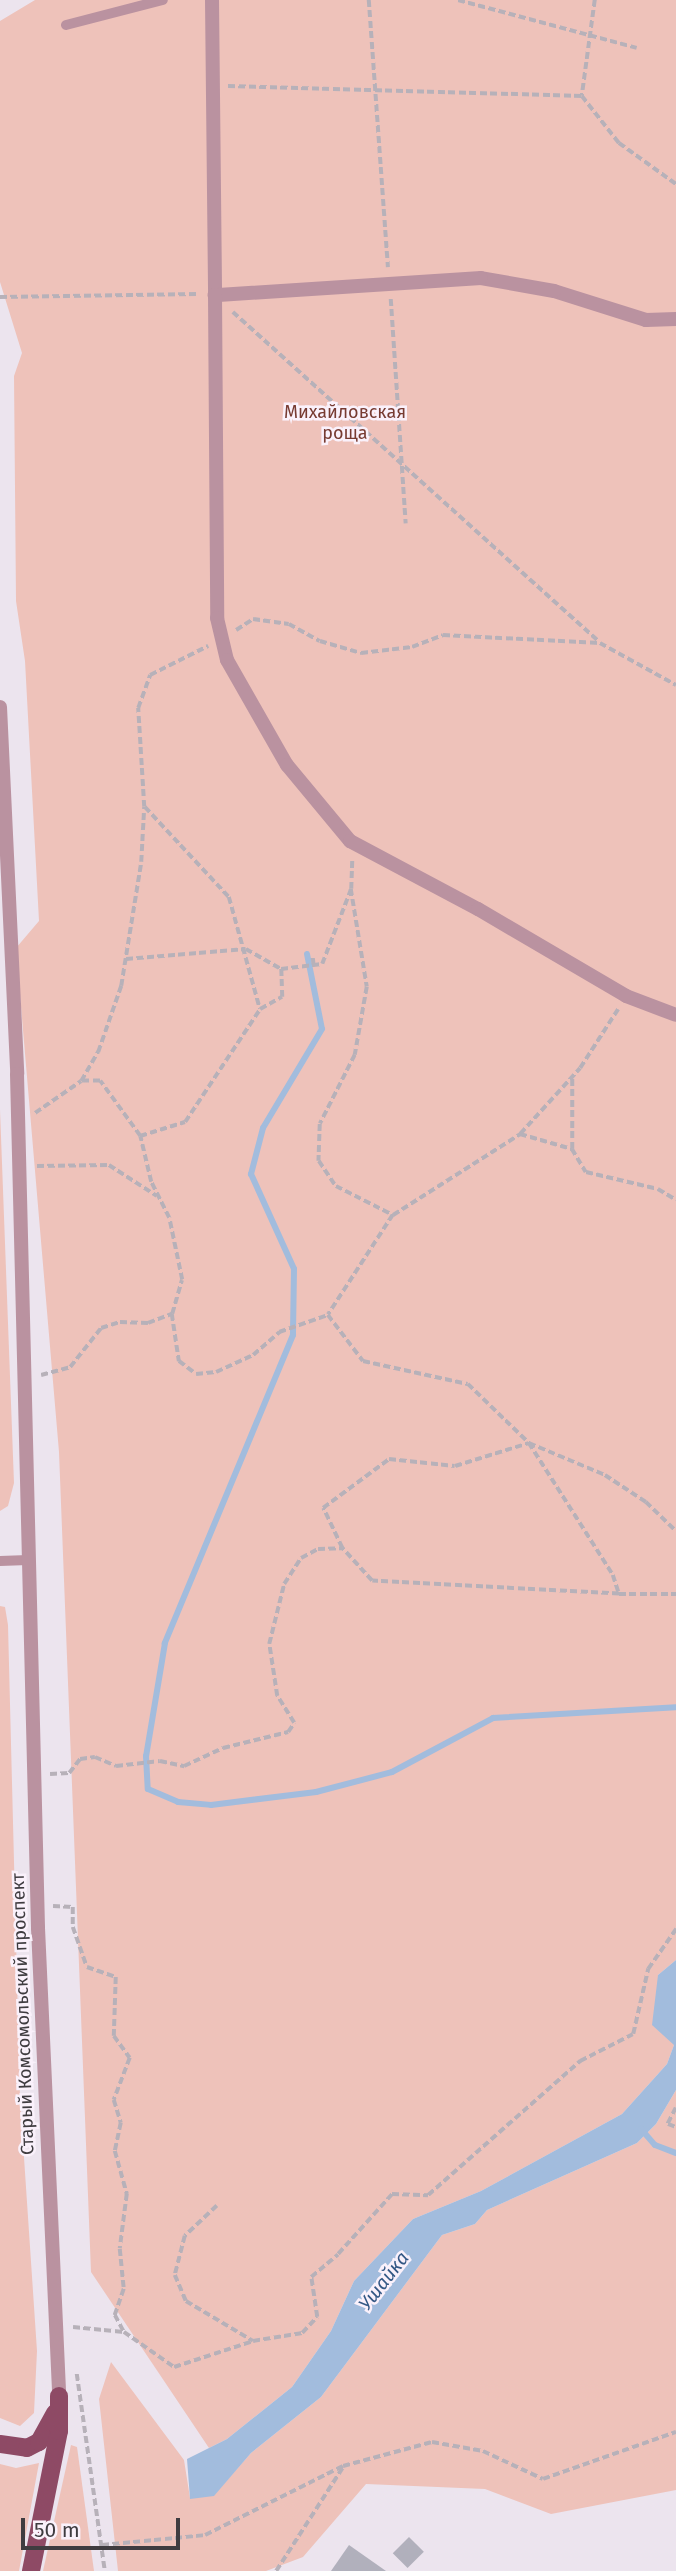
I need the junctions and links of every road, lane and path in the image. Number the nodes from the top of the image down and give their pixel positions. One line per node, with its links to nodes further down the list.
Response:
1 (163, 0): 6 (lane)
2 (212, 0): 9 (street)
3 (369, 0): 10 (path)
4 (458, 0): 7 (path)
5 (596, 0): 7 (path)
6 (66, 25)
7 (591, 32): 8 (path); 11 (path)
8 (637, 48)
9 (212, 86): 10 (path); 14 (street)
10 (376, 90): 11 (path); 13 (path)
11 (582, 96): 12 (path)
12 (676, 184)
13 (390, 285): 14 (street); 16 (street); 17 (path)
14 (215, 295): 15 (path); 17 (path); 19 (street)
15 (0, 297)
16 (676, 319)
17 (403, 467): 18 (path); 20 (path)
18 (407, 523)
19 (221, 640): 20 (path); 23 (path); 24 (street)
20 (600, 643): 21 (path)
21 (676, 685)
22 (0, 707): 36 (street, Старый Комсомольский проспект)
23 (144, 807): 26 (path); 28 (path)
24 (350, 841): 25 (path); 31 (street)
25 (351, 889): 29 (path); 43 (path)
26 (246, 949): 28 (path); 30 (path); 32 (path)
27 (313, 957): 29 (path)
28 (126, 959): 35 (path)
29 (314, 966): 30 (path)
30 (281, 968): 32 (path)
31 (625, 996): 33 (street); 34 (path)
32 (260, 1009): 38 (path)
33 (676, 1015)
34 (572, 1077): 37 (path); 39 (path)
35 (80, 1081): 36 (path); 38 (path)
36 (18, 1114): 50 (street, Старый Комсомольский проспект)
37 (520, 1134): 39 (path); 43 (path)
38 (141, 1136): 41 (path)
39 (572, 1149): 42 (path)
40 (35, 1166): 41 (path)
41 (159, 1197): 44 (path)
42 (676, 1200)
43 (393, 1215): 45 (path)
44 (172, 1314): 45 (path); 46 (path)
45 (328, 1315): 47 (path)
46 (39, 1375)
47 (529, 1443): 48 (path); 49 (path); 52 (path)
48 (676, 1531)
49 (342, 1548): 52 (path); 54 (path)
50 (28, 1560): 51 (lane); 64 (street, Старый Комсомольский проспект)
51 (0, 1561)
52 (620, 1594): 53 (path)
53 (676, 1594)
54 (48, 1775)
55 (52, 1906): 61 (path)
56 (676, 1929): 62 (path)
57 (676, 2108): 58 (path)
58 (676, 2127)
59 (217, 2206): 62 (path)
60 (71, 2327): 61 (path)
61 (124, 2332): 62 (path)
62 (253, 2341)
63 (71, 2363): 68 (path)
64 (59, 2396): 66 (main road); 69 (main road)
65 (676, 2432): 67 (path)
66 (0, 2444)
67 (343, 2466): 68 (path); 71 (path)
68 (102, 2545): 70 (path)
69 (31, 2571)
70 (104, 2571)
71 (276, 2571)

